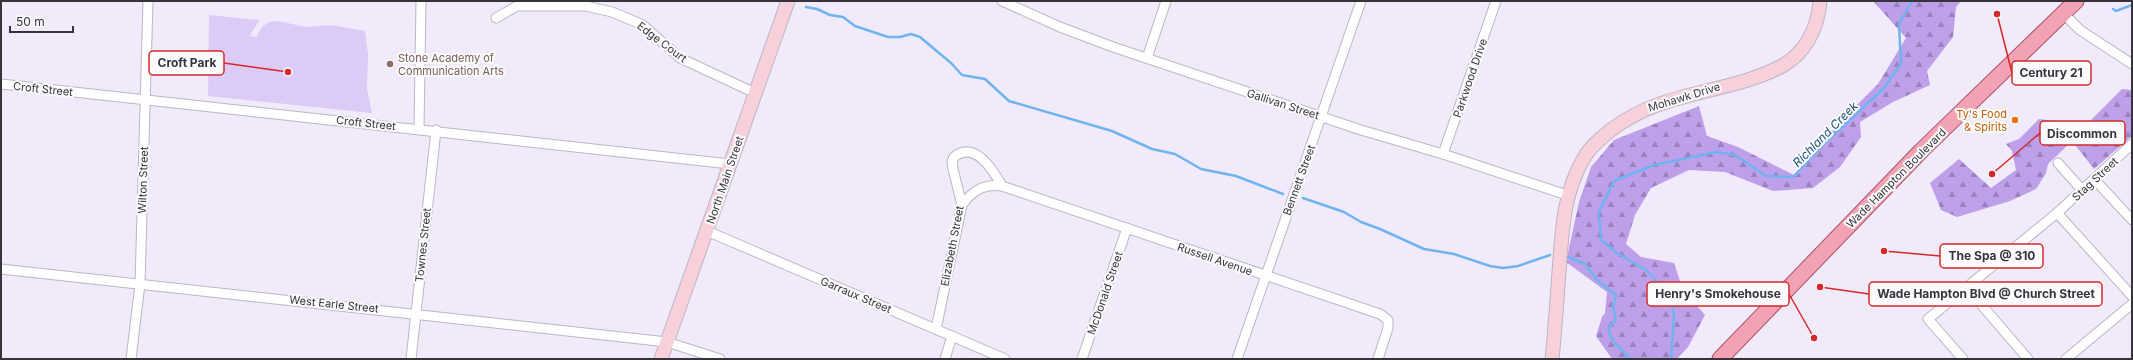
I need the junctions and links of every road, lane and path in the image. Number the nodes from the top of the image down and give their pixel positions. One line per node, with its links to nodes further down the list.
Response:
1 (148, 1): 16 (street, Wilton Street)
2 (421, 1): 18 (street)
3 (788, 1): 15 (street, North Main Street)
4 (1002, 1): 12 (street, Gallivan Street)
5 (1166, 1): 12 (street)
6 (1361, 1): 17 (street, Bennett Street)
7 (1496, 1): 21 (street, Parkwood Drive)
8 (1820, 1): 27 (street, Mohawk Drive)
9 (2076, 1): 10 (main road, Wade Hampton Boulevard)
10 (2063, 13): 13 (street); 53 (main road, Wade Hampton Boulevard)
11 (496, 18): 15 (street, Edge Court)
12 (1147, 58): 17 (street, Gallivan Street)
13 (2132, 64)
14 (1, 84): 16 (street, Croft Street)
15 (755, 94): 23 (street, North Main Street)
16 (145, 100): 18 (street, Croft Street); 35 (street, Wilton Street)
17 (1322, 117): 21 (street, Gallivan Street); 34 (street, Bennett Street)
18 (419, 128): 19 (street, Croft Street)
19 (436, 130): 23 (street, Croft Street); 39 (street, Townes Street)
20 (2132, 144): 24 (street, Stag Street)
21 (1443, 154): 27 (street, Gallivan Street)
22 (2058, 163): 26 (street)
23 (730, 164): 32 (street, North Main Street)
24 (2095, 180): 26 (street, Stag Street); 30 (street)
25 (1002, 186): 28 (street, Russell Avenue); 28 (street, Elizabeth Street); 31 (street, Russell Avenue)
26 (2083, 191): 29 (street, Stag Street)
27 (1568, 195): 52 (street, Mohawk Drive)
28 (962, 205): 40 (street, Elizabeth Street)
29 (2057, 213): 36 (street, Stag Street); 37 (street)
30 (2132, 220)
31 (1127, 228): 34 (street, Russell Avenue); 49 (street, McDonald Street)
32 (707, 231): 40 (street, Garraux Street); 42 (street, North Main Street)
33 (1, 269): 35 (street, West Earle Street)
34 (1265, 276): 50 (street, Bennett Street); 51 (street, Russell Avenue)
35 (140, 284): 39 (street, West Earle Street); 43 (street, Wilton Street)
36 (1967, 288): 54 (street, Stag Street); 55 (street)
37 (2132, 296)
38 (2132, 304): 56 (street)
39 (416, 313): 42 (street, West Earle Street); 44 (street, Townes Street)
40 (936, 329): 41 (street, Garraux Street)
41 (952, 336): 47 (street); 48 (street, Garraux Street)
42 (668, 342): 45 (street, North Main Street); 46 (street, West Earle Street)
43 (131, 359)
44 (411, 359)
45 (661, 359)
46 (720, 359)
47 (945, 359)
48 (1005, 359)
49 (1082, 359)
50 (1237, 359)
51 (1378, 359)
52 (1552, 359)
53 (1720, 359)
54 (1963, 359)
55 (2028, 359)
56 (2066, 359)

